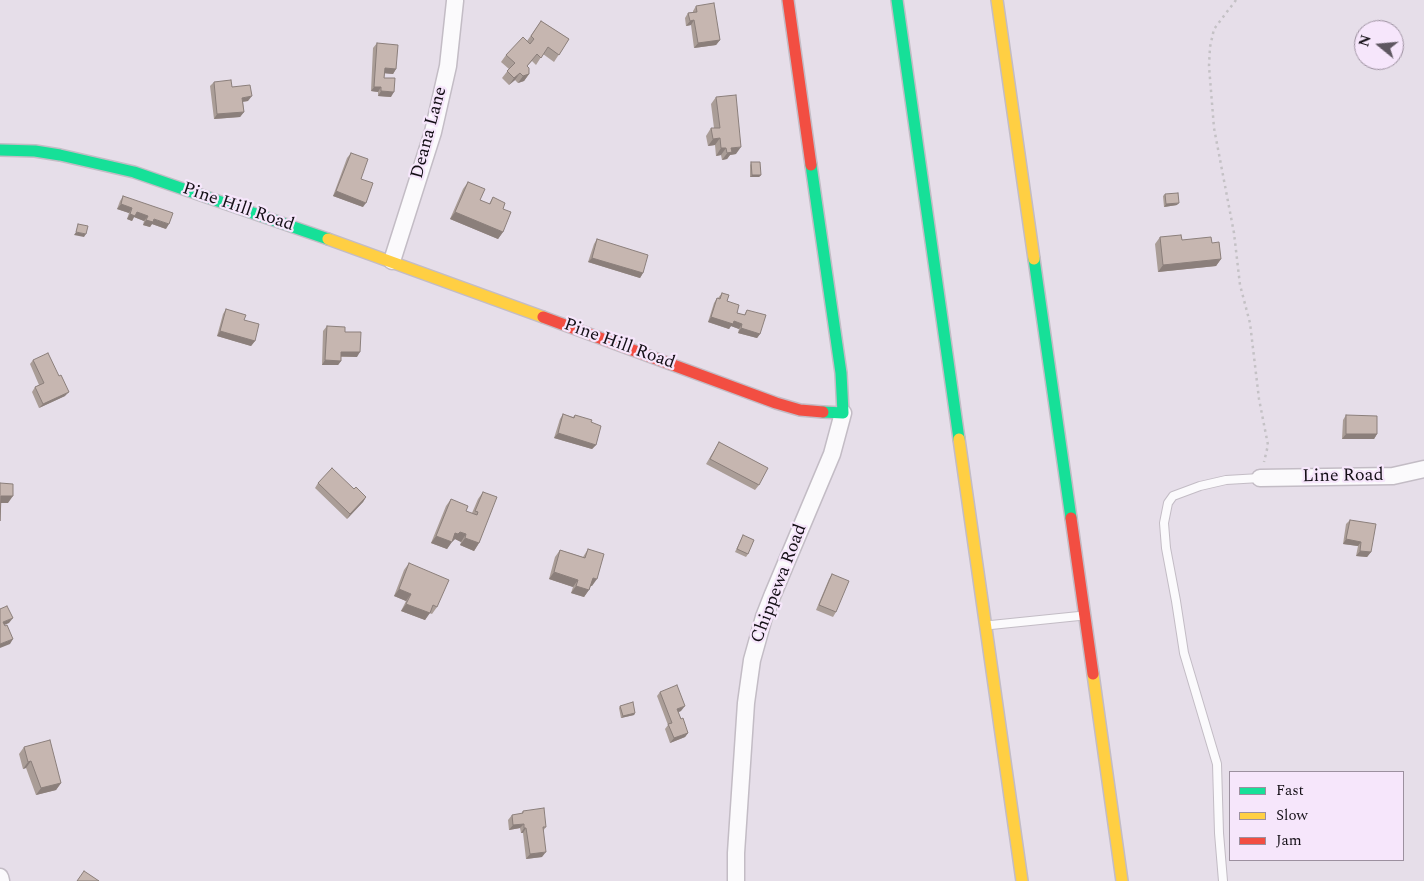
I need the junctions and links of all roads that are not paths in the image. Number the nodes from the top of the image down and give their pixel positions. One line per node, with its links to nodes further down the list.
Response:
1 (788, 0): 7 (main road)
2 (897, 0): 11 (main road)
3 (997, 0): 10 (main road)
4 (455, 1): 6 (street, Deana Lane)
5 (0, 150): 6 (main road, Pine Hill Road)
6 (392, 261): 7 (main road, Pine Hill Road)
7 (843, 413): 14 (street, Chippewa Road)
8 (1424, 468): 9 (street, Line Road)
9 (1260, 478): 17 (lane)
10 (1086, 616): 11 (lane); 16 (main road)
11 (986, 626): 15 (main road)
12 (0, 877): 13 (street)
13 (1, 881)
14 (736, 881)
15 (1022, 881)
16 (1122, 881)
17 (1223, 881)

